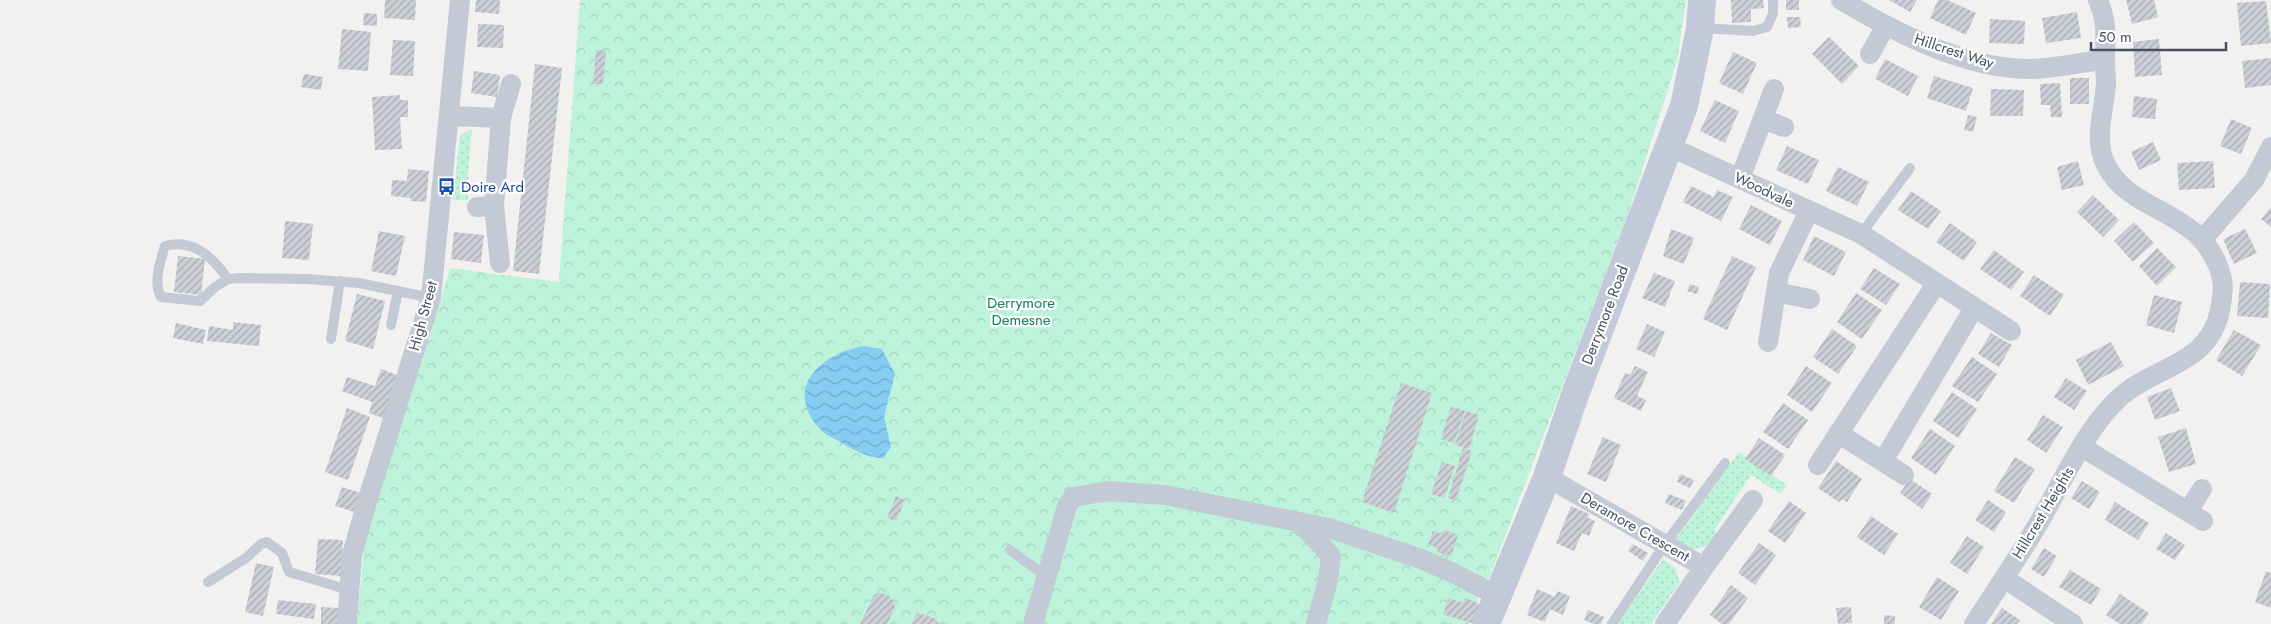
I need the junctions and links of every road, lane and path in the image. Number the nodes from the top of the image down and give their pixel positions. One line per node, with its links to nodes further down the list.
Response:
1 (460, 0): 12 (street, High Street)
2 (1702, 0): 7 (main road, Derrymore Road)
3 (1773, 0): 7 (lane)
4 (1841, 0): 6 (street, Hillcrest Way)
5 (2098, 0): 9 (street, Hillcrest Heights)
6 (1885, 27): 8 (street); 9 (street, Hillcrest Way)
7 (1700, 28): 16 (main road, Derrymore Road)
8 (1870, 54)
9 (2105, 60): 22 (street, Hillcrest Heights)
10 (511, 84): 13 (street)
11 (1774, 89): 14 (street)
12 (450, 116): 13 (street); 29 (street, High Street)
13 (501, 118): 23 (street)
14 (1763, 119): 15 (street); 19 (street)
15 (1784, 127)
16 (1668, 146): 19 (street, Woodvale); 42 (main road, Derrymore Road)
17 (2271, 147): 22 (street)
18 (1910, 168): 21 (lane)
19 (1740, 179): 20 (street, Woodvale)
20 (1809, 211): 21 (street, Woodvale); 28 (street)
21 (1862, 234): 26 (street, Woodvale)
22 (2202, 240): 37 (street, Hillcrest Heights)
23 (500, 263)
24 (228, 279): 24 (lane); 25 (lane)
25 (340, 281): 27 (lane); 34 (lane)
26 (1936, 284): 31 (street, Woodvale); 36 (street)
27 (398, 291): 29 (lane); 32 (lane)
28 (1776, 292): 30 (street); 35 (street)
29 (431, 298): 52 (street, High Street)
30 (1810, 299)
31 (1974, 308): 33 (street, Woodvale); 38 (street)
32 (391, 325)
33 (2011, 330)
34 (331, 339)
35 (1768, 342)
36 (1838, 432): 38 (street); 40 (street)
37 (2082, 447): 43 (street); 50 (street, Hillcrest Heights)
38 (1883, 461): 41 (street)
39 (1725, 462): 46 (lane)
40 (1818, 465)
41 (1904, 475)
42 (1547, 477): 46 (street, Deramore Crescent); 53 (main road, Derrymore Road)
43 (2202, 489)
44 (1753, 500): 48 (street, Deramore Crescent)
45 (1300, 522): 49 (street); 53 (street); 56 (street)
46 (1665, 544): 48 (street, Deramore Crescent); 58 (lane)
47 (1010, 550): 49 (lane)
48 (1704, 567): 59 (street)
49 (1046, 576): 55 (street)
50 (2004, 578): 60 (street, Hillcrest Heights); 61 (street)
51 (208, 582): 52 (lane)
52 (349, 590): 54 (street, High Street)
53 (1498, 596): 57 (main road, Derrymore Road)
54 (347, 624)
55 (1033, 624)
56 (1316, 624)
57 (1486, 624)
58 (1612, 624)
59 (1665, 624)
60 (1974, 624)
61 (2074, 624)

